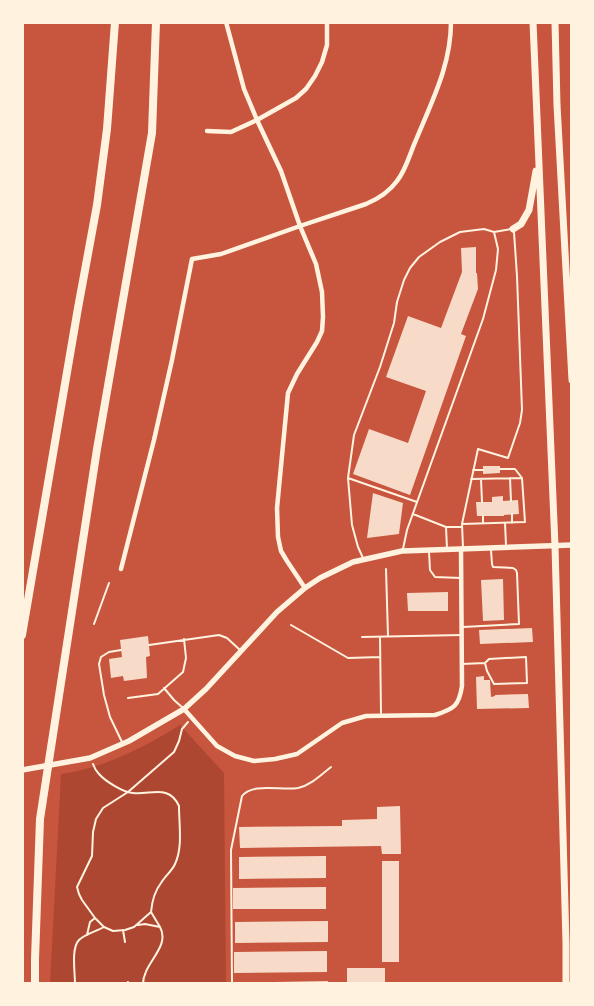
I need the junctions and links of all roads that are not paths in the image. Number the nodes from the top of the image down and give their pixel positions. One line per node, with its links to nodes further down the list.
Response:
1 (115, 22): 49 (highway)
2 (156, 22): 68 (highway)
3 (226, 22): 8 (street)
4 (327, 22): 8 (street)
5 (451, 22): 11 (street)
6 (533, 22): 10 (main road)
7 (555, 22): 14 (main road)
8 (257, 120): 9 (street); 11 (street)
9 (207, 131)
10 (538, 161): 12 (main road); 35 (main road)
11 (300, 226): 43 (street); 46 (street)
12 (514, 229): 13 (lane); 16 (lane)
13 (494, 232): 18 (lane); 24 (lane)
14 (572, 380)
15 (500, 469): 20 (lane)
16 (473, 470): 17 (lane); 21 (lane)
17 (482, 470)
18 (348, 478): 24 (lane); 42 (lane)
19 (510, 478): 20 (lane); 22 (lane); 23 (lane)
20 (522, 478): 31 (lane)
21 (471, 479): 22 (lane); 32 (lane)
22 (481, 479): 25 (lane)
23 (511, 501)
24 (417, 502): 26 (lane)
25 (482, 502)
26 (413, 514): 33 (lane); 41 (lane)
27 (512, 514): 31 (lane)
28 (482, 516): 29 (lane)
29 (483, 523): 30 (lane); 32 (lane)
30 (505, 523): 31 (lane); 37 (lane)
31 (512, 523)
32 (462, 525): 33 (lane); 38 (lane)
33 (446, 526): 40 (lane)
34 (572, 545): 35 (street)
35 (555, 546): 37 (street); 70 (main road)
36 (491, 548): 37 (street); 38 (street); 48 (lane)
37 (506, 548)
38 (462, 549): 40 (street); 45 (street)
39 (428, 550): 40 (street); 41 (street); 45 (lane)
40 (447, 550)
41 (402, 552): 42 (street)
42 (364, 560): 46 (street)
43 (121, 569)
44 (386, 569): 51 (lane)
45 (461, 578): 48 (street)
46 (306, 588): 57 (street)
47 (291, 625): 58 (lane)
48 (462, 627): 50 (street)
49 (22, 635)
50 (462, 635): 51 (lane); 59 (street)
51 (388, 636): 53 (lane)
52 (362, 637): 53 (lane)
53 (380, 637): 58 (lane)
54 (184, 639): 55 (lane); 57 (lane); 61 (lane)
55 (149, 645)
56 (121, 650): 65 (lane)
57 (241, 651): 63 (street)
58 (380, 657): 64 (lane)
59 (462, 664): 60 (lane); 64 (street)
60 (485, 664): 60 (lane)
61 (164, 688): 62 (lane); 63 (lane)
62 (128, 698)
63 (184, 708): 64 (street); 65 (street)
64 (381, 715)
65 (123, 744): 67 (street)
66 (331, 767): 69 (lane)
67 (22, 770)
68 (36, 984)
69 (232, 984)
70 (566, 984)

